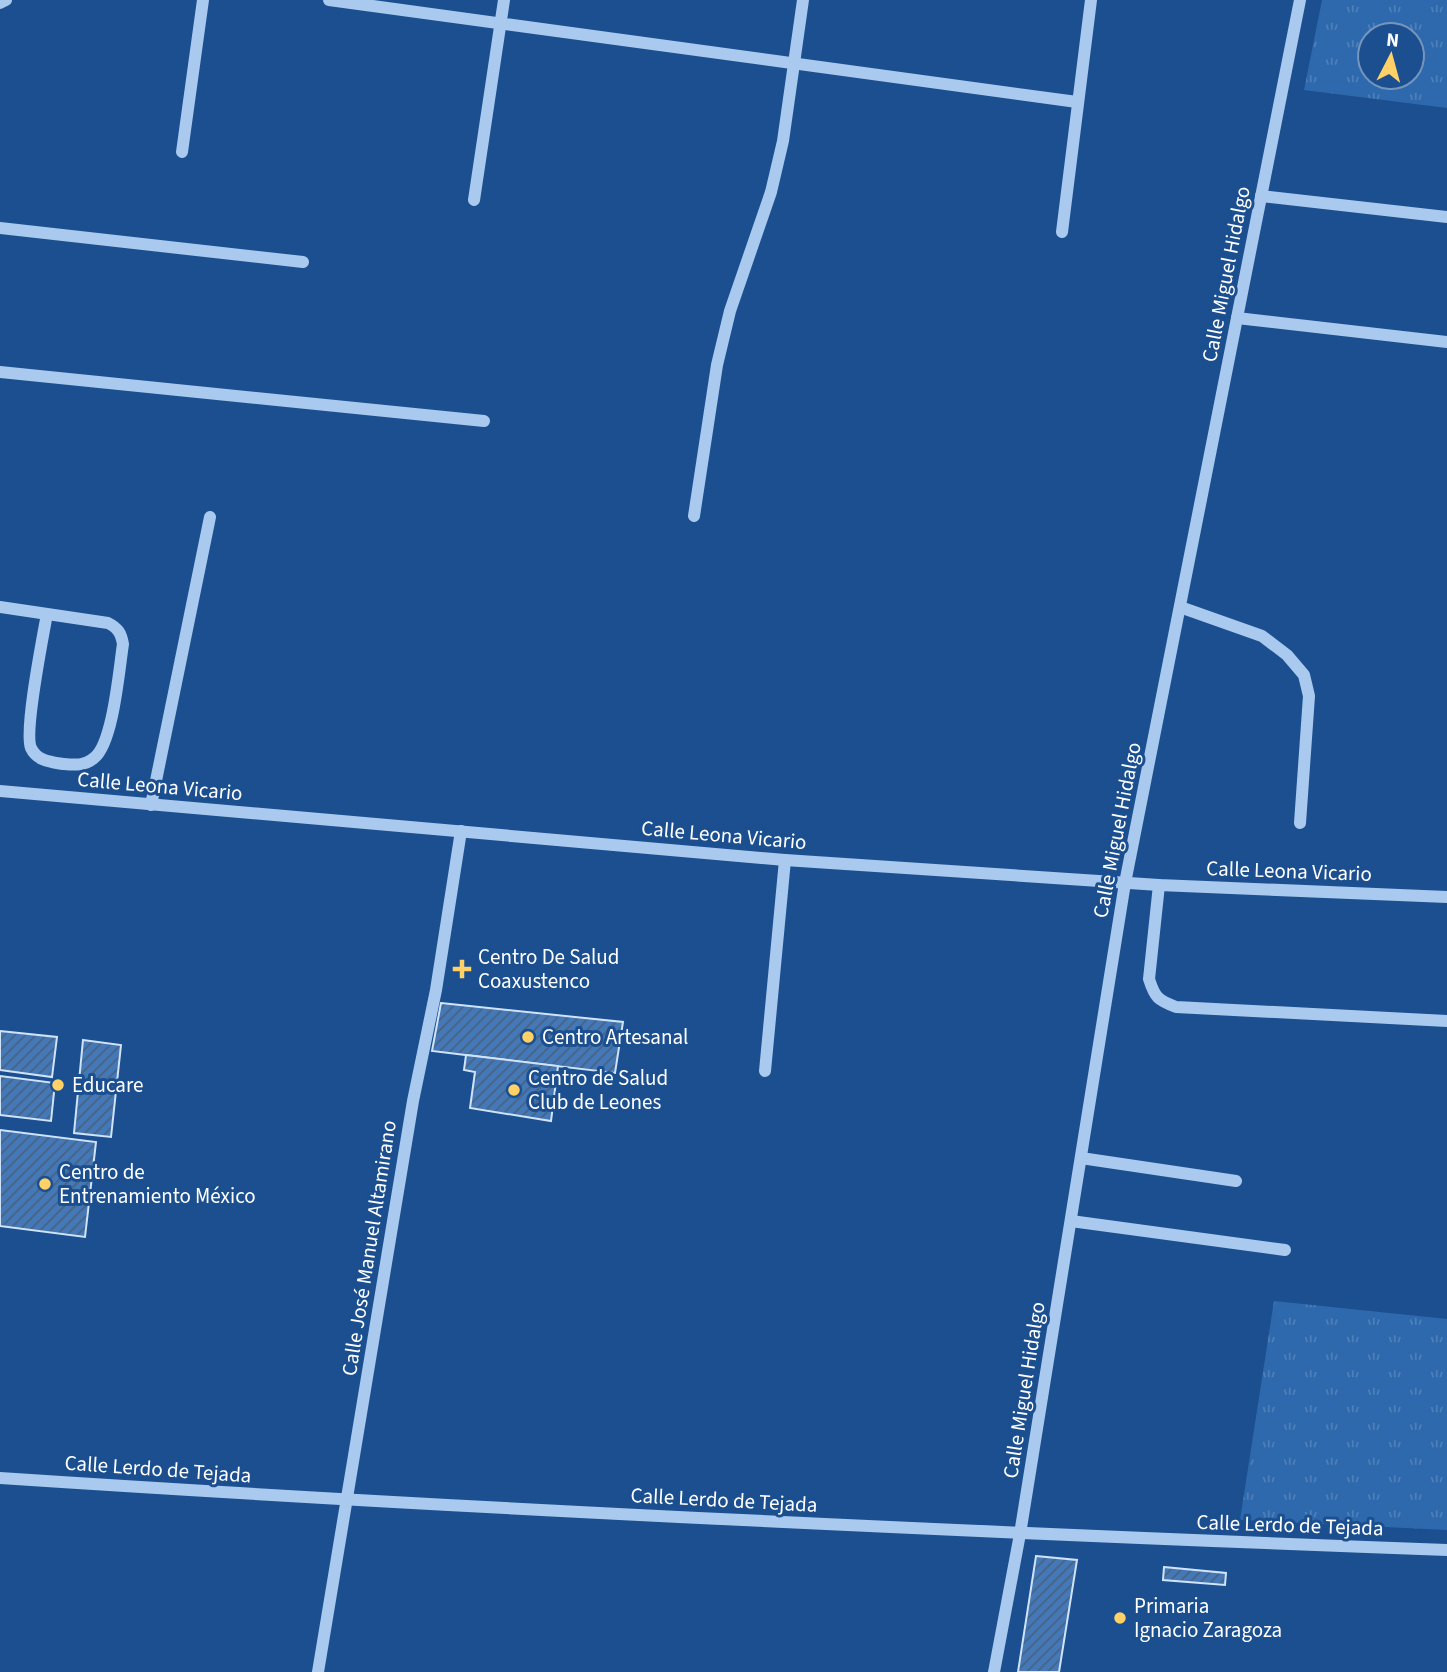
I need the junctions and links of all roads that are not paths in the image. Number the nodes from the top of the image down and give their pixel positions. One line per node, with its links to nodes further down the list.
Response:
1 (6, 0): 8 (street)
2 (203, 0): 12 (street)
3 (329, 0): 9 (street)
4 (504, 0): 9 (street)
5 (803, 0): 10 (street)
6 (1091, 0): 11 (street)
7 (1300, 0): 13 (street, Calle Miguel Hidalgo)
8 (0, 4)
9 (500, 24): 10 (street); 14 (street)
10 (796, 65): 11 (street); 23 (street)
11 (1077, 102): 17 (street)
12 (182, 152)
13 (1261, 196): 15 (street); 19 (street, Calle Miguel Hidalgo)
14 (474, 200)
15 (1447, 217)
16 (0, 228): 18 (street)
17 (1062, 232)
18 (303, 262)
19 (1237, 318): 20 (street); 26 (street, Calle Miguel Hidalgo)
20 (1447, 342)
21 (0, 372): 22 (street)
22 (484, 421)
23 (694, 516)
24 (210, 517): 29 (street)
25 (0, 607): 27 (street)
26 (1180, 607): 30 (street); 33 (street, Calle Miguel Hidalgo)
27 (47, 614): 27 (street)
28 (0, 791): 29 (street, Calle Leona Vicario)
29 (151, 805): 31 (street, Calle Leona Vicario)
30 (1300, 823)
31 (461, 831): 32 (street, Calle Leona Vicario); 43 (street, Calle José Manuel Altamirano)
32 (785, 860): 33 (street, Calle Leona Vicario); 37 (street)
33 (1125, 883): 34 (street, Calle Leona Vicario); 38 (street, Calle Miguel Hidalgo)
34 (1159, 886): 35 (street, Calle Leona Vicario); 36 (street)
35 (1447, 897)
36 (1447, 1021)
37 (765, 1070)
38 (1081, 1157): 39 (street); 40 (street, Calle Miguel Hidalgo)
39 (1236, 1181)
40 (1071, 1221): 41 (street); 44 (street, Calle Miguel Hidalgo)
41 (1285, 1250)
42 (0, 1478): 43 (street, Calle Lerdo de Tejada)
43 (347, 1501): 44 (street, Calle Lerdo de Tejada); 46 (street, Calle José Manuel Altamirano)
44 (1020, 1534): 45 (street, Calle Lerdo de Tejada); 47 (street, Calle Miguel Hidalgo)
45 (1447, 1549)
46 (318, 1672)
47 (994, 1672)

